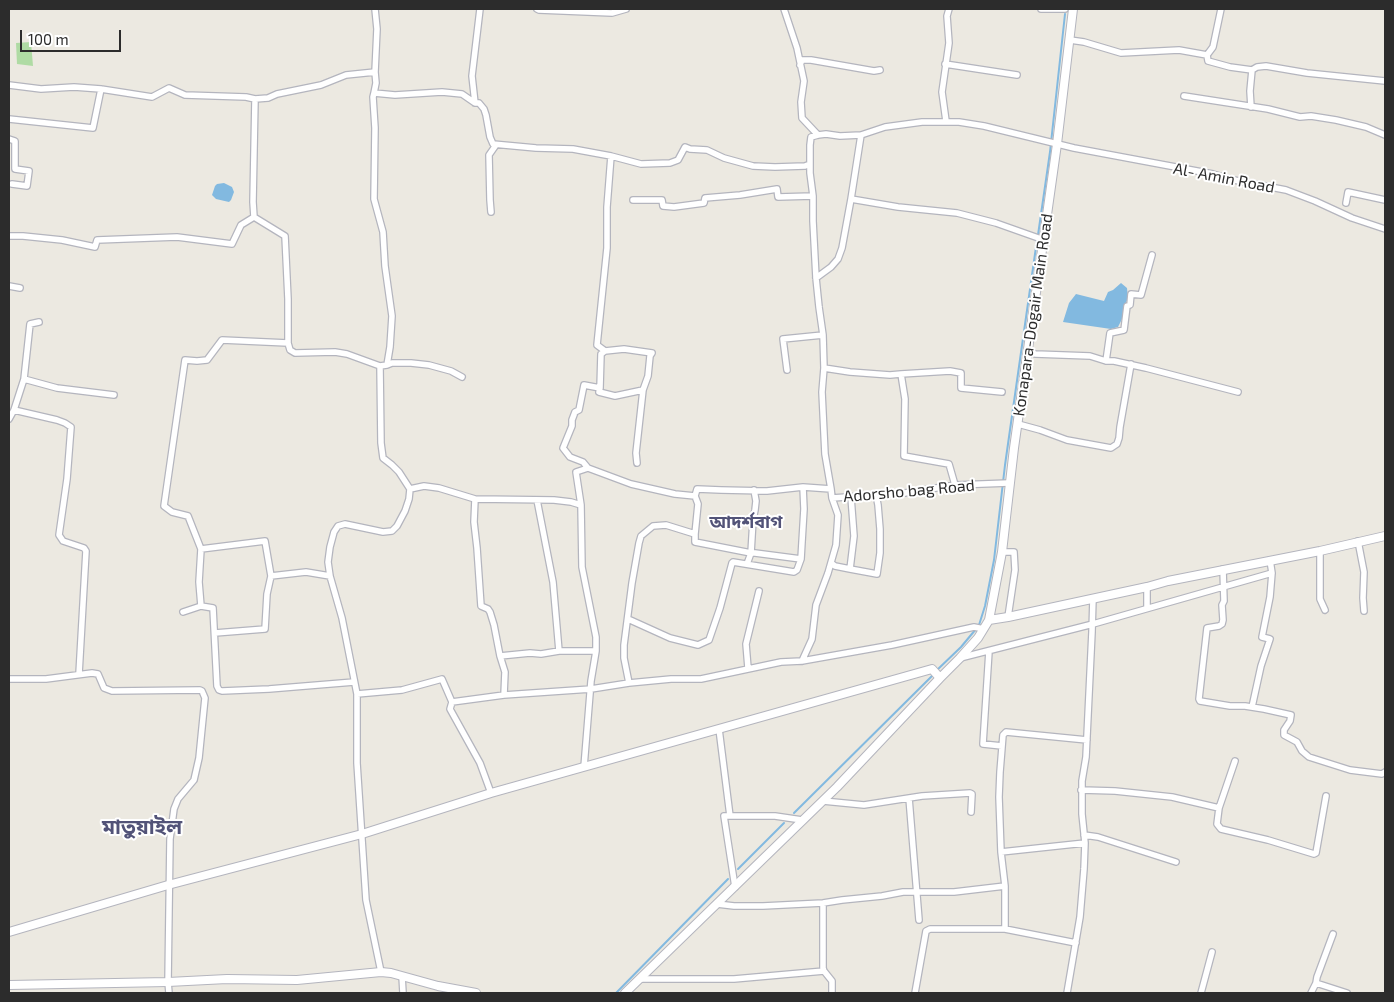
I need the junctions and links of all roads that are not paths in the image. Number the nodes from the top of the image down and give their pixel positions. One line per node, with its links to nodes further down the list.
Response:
1 (375, 9): 17 (street)
2 (480, 9): 25 (street)
3 (537, 9): 4 (street)
4 (626, 9)
5 (784, 9): 13 (street)
6 (950, 9): 14 (street)
7 (1041, 9): 8 (street)
8 (1065, 9)
9 (1073, 9): 11 (street, Konapara-Dogair Main Road)
10 (1221, 9): 12 (street)
11 (1070, 40): 12 (street); 33 (street, Konapara-Dogair Main Road)
12 (1207, 55): 16 (street)
13 (800, 64): 15 (street); 29 (street)
14 (945, 64): 18 (street); 28 (street)
15 (880, 70)
16 (1252, 70): 19 (street); 26 (street)
17 (375, 72): 22 (street); 24 (street)
18 (1017, 76)
19 (1385, 81)
20 (9, 86): 21 (street)
21 (101, 88): 24 (street); 27 (street)
22 (374, 93): 25 (street); 59 (street)
23 (1184, 96): 26 (street)
24 (255, 98): 44 (street)
25 (475, 103): 34 (street)
26 (1251, 107): 31 (street)
27 (9, 119)
28 (946, 121): 30 (street, Al- Amin Road); 33 (street, Al- Amin Road)
29 (818, 135): 30 (street, Al- Amin Road); 36 (street)
30 (861, 135): 39 (street)
31 (1385, 135)
32 (9, 139): 37 (street)
33 (1057, 144): 45 (street, Al- Amin Road); 47 (street, Konapara-Dogair Main Road)
34 (496, 145): 35 (street); 43 (street)
35 (611, 156): 36 (street); 56 (street)
36 (810, 164): 38 (street)
37 (12, 184)
38 (813, 196): 40 (street); 49 (street)
39 (850, 199): 47 (street); 49 (street)
40 (633, 200)
41 (1385, 200): 42 (street)
42 (1346, 203)
43 (491, 212)
44 (254, 217): 46 (street); 54 (street)
45 (1385, 229)
46 (9, 236)
47 (1044, 240): 55 (street, Konapara-Dogair Main Road)
48 (1152, 255): 57 (street)
49 (816, 278): 53 (street)
50 (9, 286): 51 (street)
51 (20, 288)
52 (40, 322): 64 (street)
53 (823, 336): 60 (street); 61 (street)
54 (288, 343): 59 (street); 91 (street)
55 (1029, 350): 57 (street); 72 (street, Konapara-Dogair Main Road)
56 (605, 351): 65 (street); 66 (street)
57 (1106, 361): 58 (street)
58 (1131, 364): 68 (street); 72 (street)
59 (383, 365): 63 (street); 78 (street)
60 (824, 368): 62 (street); 79 (street)
61 (787, 370)
62 (901, 374): 67 (street); 76 (street)
63 (462, 377)
64 (24, 379): 69 (street); 70 (street)
65 (600, 388): 66 (street); 74 (street, Adorsho bag Road)
66 (643, 390): 73 (street)
67 (1002, 392)
68 (1238, 392)
69 (114, 395)
70 (14, 410): 71 (street); 126 (street)
71 (9, 419)
72 (1018, 424): 75 (street, Konapara-Dogair Main Road)
73 (637, 463)
74 (588, 468): 82 (street, Adorsho bag Road); 87 (street)
75 (1008, 483): 76 (street, Adorsho bag Road); 93 (street, Konapara-Dogair Main Road)
76 (955, 485): 81 (street, Adorsho bag Road)
77 (803, 487): 79 (street, Adorsho bag Road); 80 (street, Adorsho bag Road); 95 (street)
78 (410, 488): 85 (street); 103 (street)
79 (831, 489): 84 (street, Adorsho bag Road)
80 (754, 490): 82 (street, Adorsho bag Road); 94 (street)
81 (876, 495): 83 (street, Adorsho bag Road); 99 (street)
82 (695, 496): 88 (street)
83 (850, 496): 84 (street, Adorsho bag Road); 99 (street)
84 (832, 498): 97 (street)
85 (474, 499): 86 (street); 122 (street)
86 (537, 500): 87 (street); 119 (street)
87 (581, 505): 120 (street)
88 (695, 534): 94 (street); 114 (street)
89 (1385, 536): 90 (street)
90 (1358, 541): 92 (street); 111 (street)
91 (201, 549): 102 (street); 108 (street)
92 (1320, 550): 96 (street); 110 (street)
93 (1002, 552): 113 (street); 115 (street, Konapara-Dogair Main Road)
94 (751, 554): 95 (street); 98 (street)
95 (801, 559): 98 (street)
96 (1270, 560): 100 (street); 101 (street)
97 (831, 563): 99 (street); 124 (street)
98 (747, 564): 114 (street)
99 (850, 569)
100 (1223, 569): 104 (street); 105 (street)
101 (1272, 573): 104 (street); 135 (street)
102 (271, 576): 103 (street); 118 (street)
103 (330, 576): 129 (street)
104 (1224, 586): 109 (street); 135 (street)
105 (1147, 587): 107 (street); 109 (street)
106 (759, 591): 125 (street)
107 (1093, 598): 113 (street); 116 (street)
108 (201, 606): 112 (street); 118 (street)
109 (1146, 608): 116 (street)
110 (1325, 610)
111 (1364, 611)
112 (183, 612)
113 (1008, 617): 115 (street)
114 (628, 619): 130 (street)
115 (989, 620): 117 (street, Konapara-Dogair Main Road)
116 (1092, 624): 121 (street); 137 (street)
117 (980, 628): 123 (street, Konapara-Dogair Main Road); 124 (street)
118 (215, 634): 129 (street)
119 (559, 651): 120 (street); 122 (street)
120 (596, 651): 131 (street)
121 (989, 651): 123 (street); 138 (street)
122 (500, 656): 133 (street)
123 (960, 658): 127 (street, Konapara-Dogair Main Road)
124 (802, 661): 125 (street)
125 (748, 668): 130 (street)
126 (79, 674): 128 (street); 156 (street)
127 (936, 674): 136 (street); 146 (street, Konapara-Dogair Main Road)
128 (9, 680)
129 (354, 682): 132 (street)
130 (629, 683): 131 (street)
131 (591, 689): 133 (street); 140 (street)
132 (357, 694): 134 (street); 151 (street)
133 (504, 695): 134 (street)
134 (452, 702): 143 (street)
135 (1252, 708): 141 (street)
136 (719, 729): 140 (street); 149 (street)
137 (1087, 740): 138 (street); 142 (street)
138 (1002, 746): 154 (street)
139 (1235, 761): 147 (street)
140 (584, 766): 143 (street)
141 (1385, 772)
142 (1081, 790): 147 (street); 152 (street)
143 (491, 793): 151 (street)
144 (1326, 796): 147 (street)
145 (909, 798): 146 (street); 148 (street); 159 (street)
146 (823, 801): 150 (street, Konapara-Dogair Main Road)
147 (1219, 808)
148 (972, 812)
149 (730, 816): 150 (street); 158 (street)
150 (802, 820): 158 (street, Konapara-Dogair Main Road)
151 (362, 834): 156 (street); 169 (street)
152 (1084, 835): 153 (street); 155 (street)
153 (1085, 843): 154 (street); 166 (street)
154 (1001, 852): 157 (street)
155 (1176, 862)
156 (168, 886): 164 (street); 172 (street)
157 (1005, 886): 159 (street); 163 (street)
158 (735, 887): 160 (street, Konapara-Dogair Main Road)
159 (917, 891): 161 (street); 162 (street)
160 (717, 904): 161 (street); 171 (street, Konapara-Dogair Main Road)
161 (823, 904): 168 (street)
162 (919, 920)
163 (1005, 929): 166 (street); 180 (street)
164 (9, 932)
165 (1333, 934): 173 (street)
166 (1076, 943): 181 (street)
167 (1212, 952): 182 (street)
168 (824, 971): 171 (street); 179 (street)
169 (381, 972): 170 (street); 172 (street)
170 (402, 976): 176 (street); 177 (street)
171 (640, 979): 178 (street, Konapara-Dogair Main Road)
172 (168, 982): 174 (street); 175 (street)
173 (1316, 983): 183 (street); 184 (street)
174 (9, 985)
175 (169, 993)
176 (403, 993)
177 (476, 993)
178 (626, 993)
179 (832, 993)
180 (915, 993)
181 (1067, 993)
182 (1201, 993)
183 (1311, 993)
184 (1347, 993)

